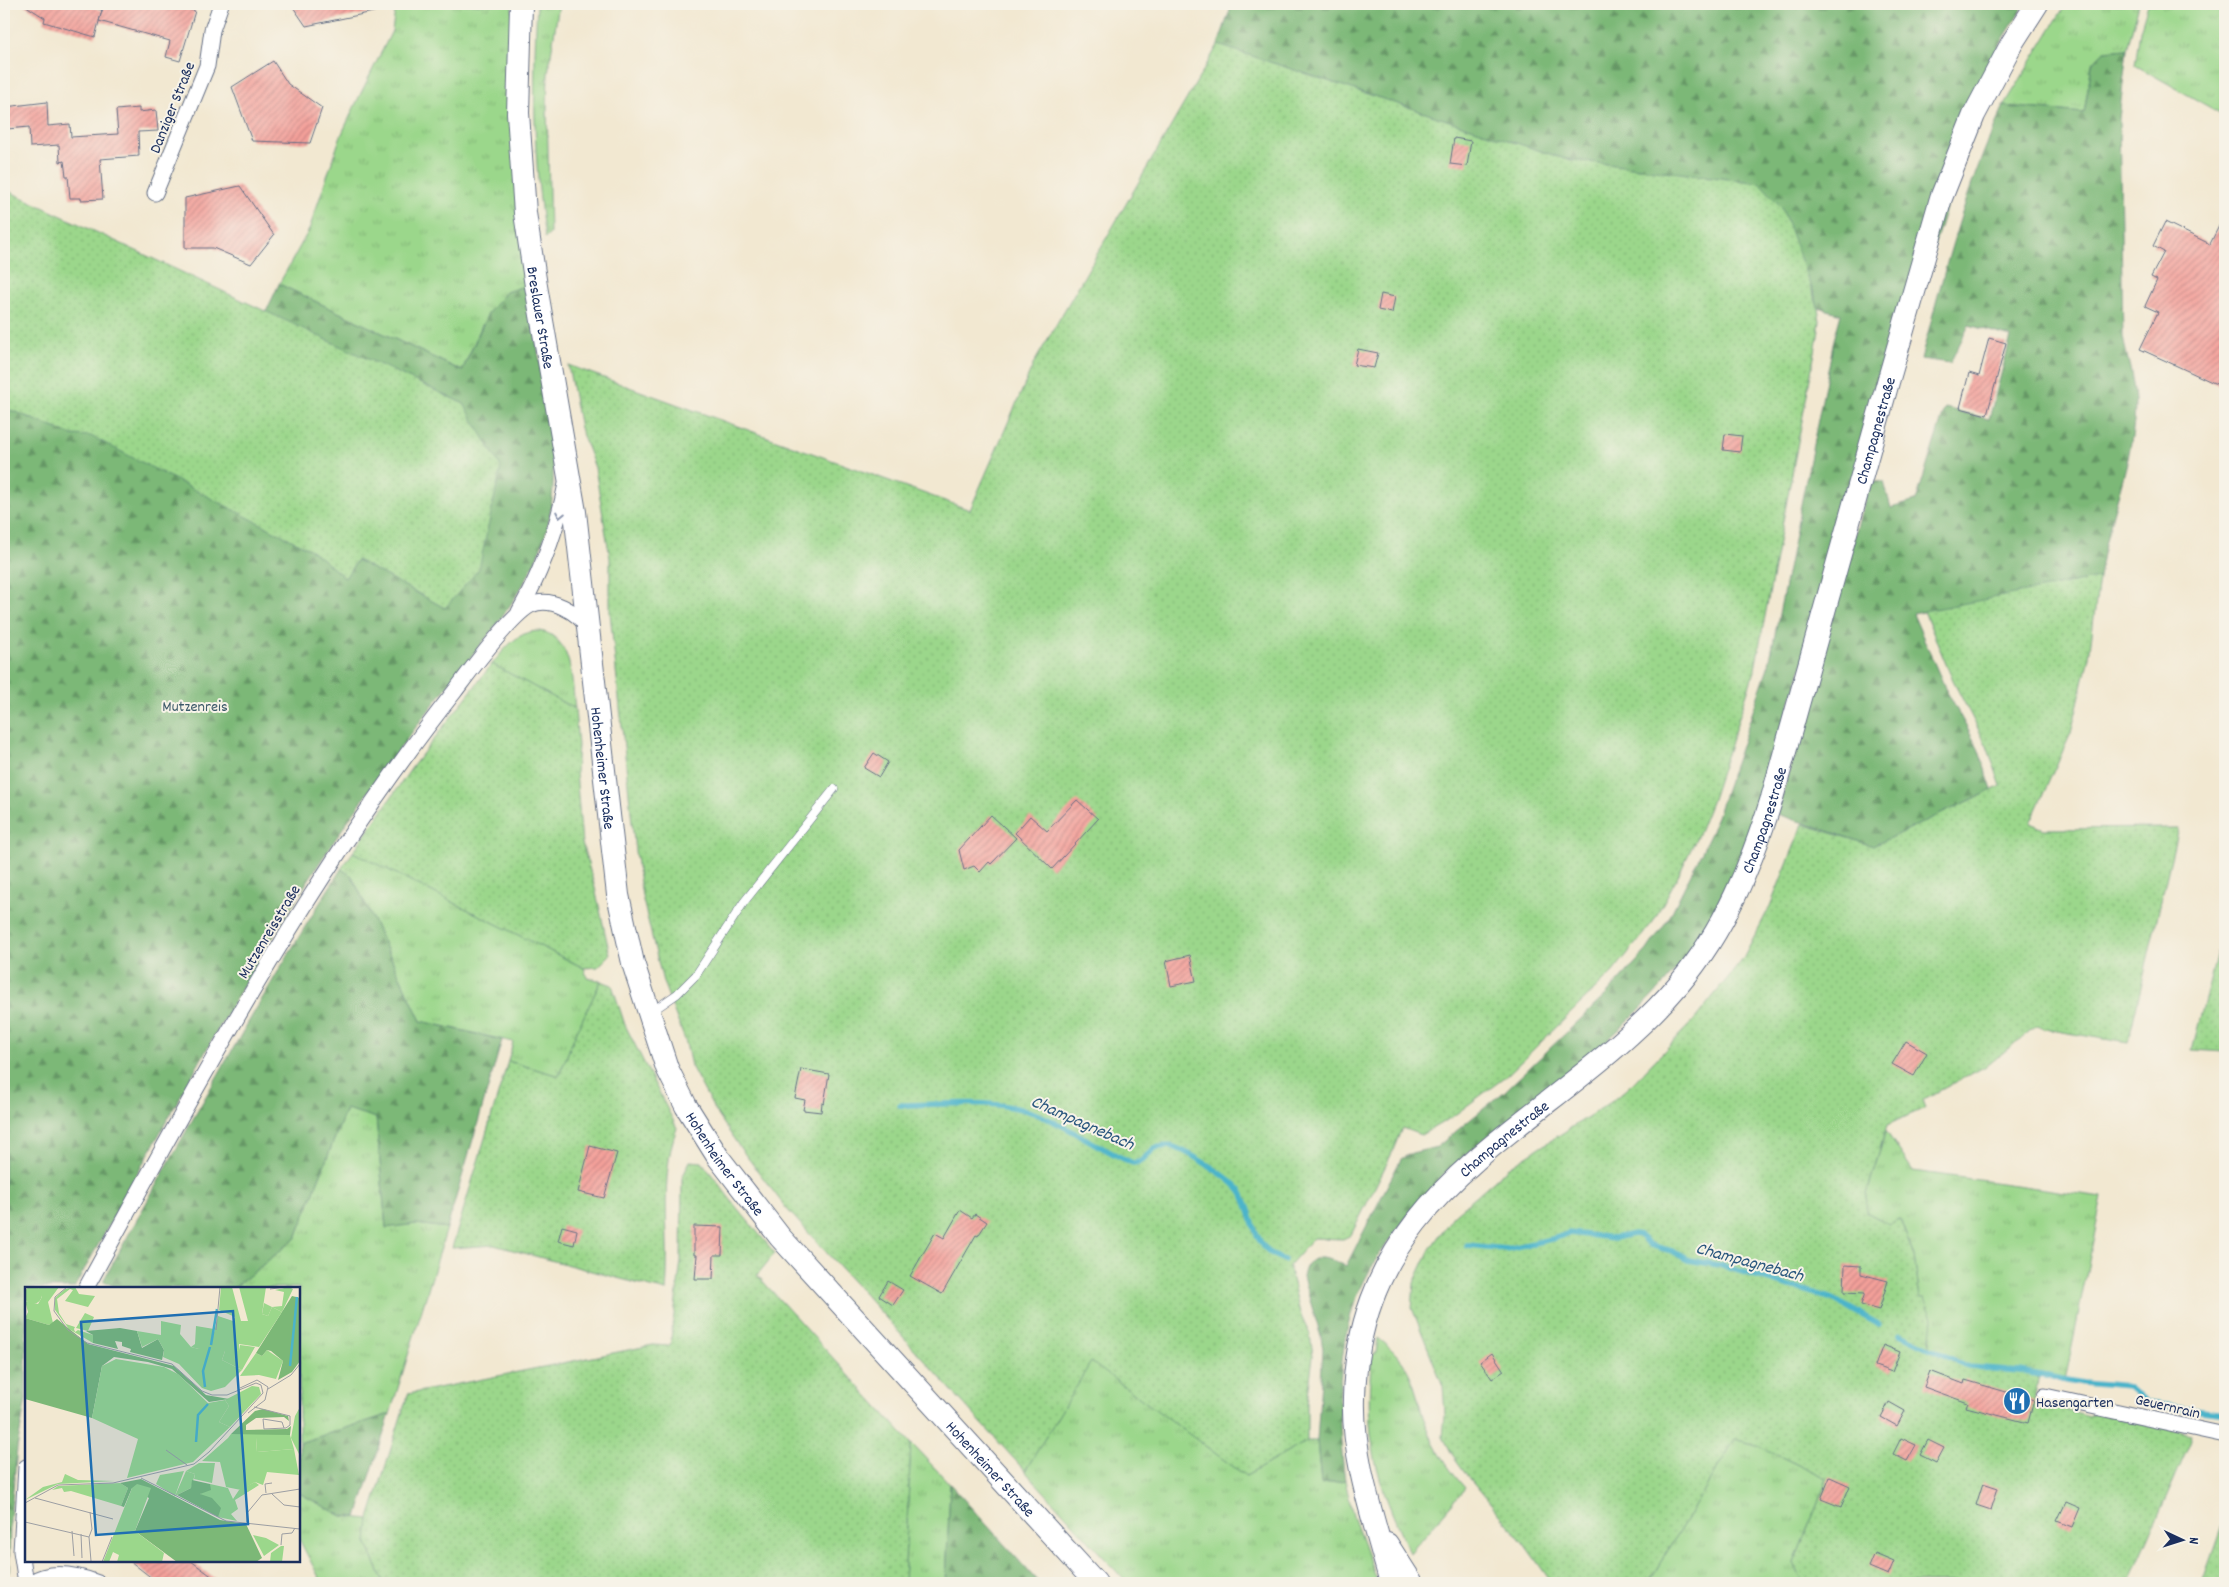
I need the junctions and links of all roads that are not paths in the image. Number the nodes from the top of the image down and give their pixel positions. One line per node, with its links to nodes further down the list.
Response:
1 (221, 4): 4 (street, Danziger Straße)
2 (521, 4): 5 (main road, Breslauer Straße)
3 (2037, 4): 15 (main road, Champagnestraße)
4 (155, 193)
5 (568, 467): 6 (street, Mutzenreisstraße, one-way to 6); 7 (main road, Breslauer Straße)
6 (517, 616): 7 (street, Mutzenreisstraße); 10 (street, Mutzenreisstraße)
7 (589, 629): 9 (main road, Hohenheimer Straße)
8 (834, 789): 9 (lane)
9 (648, 1014): 19 (main road, Hohenheimer Straße)
10 (87, 1287)
11 (2045, 1396): 12 (street, Geuernrain)
12 (2225, 1435)
13 (25, 1487): 14 (street)
14 (24, 1507): 16 (street)
15 (1376, 1526): 20 (main road, Champagnestraße); 21 (main road, Champagnestraße)
16 (26, 1583)
17 (30, 1583): 18 (street)
18 (98, 1583)
19 (1096, 1583)
20 (1391, 1583)
21 (1412, 1583)

